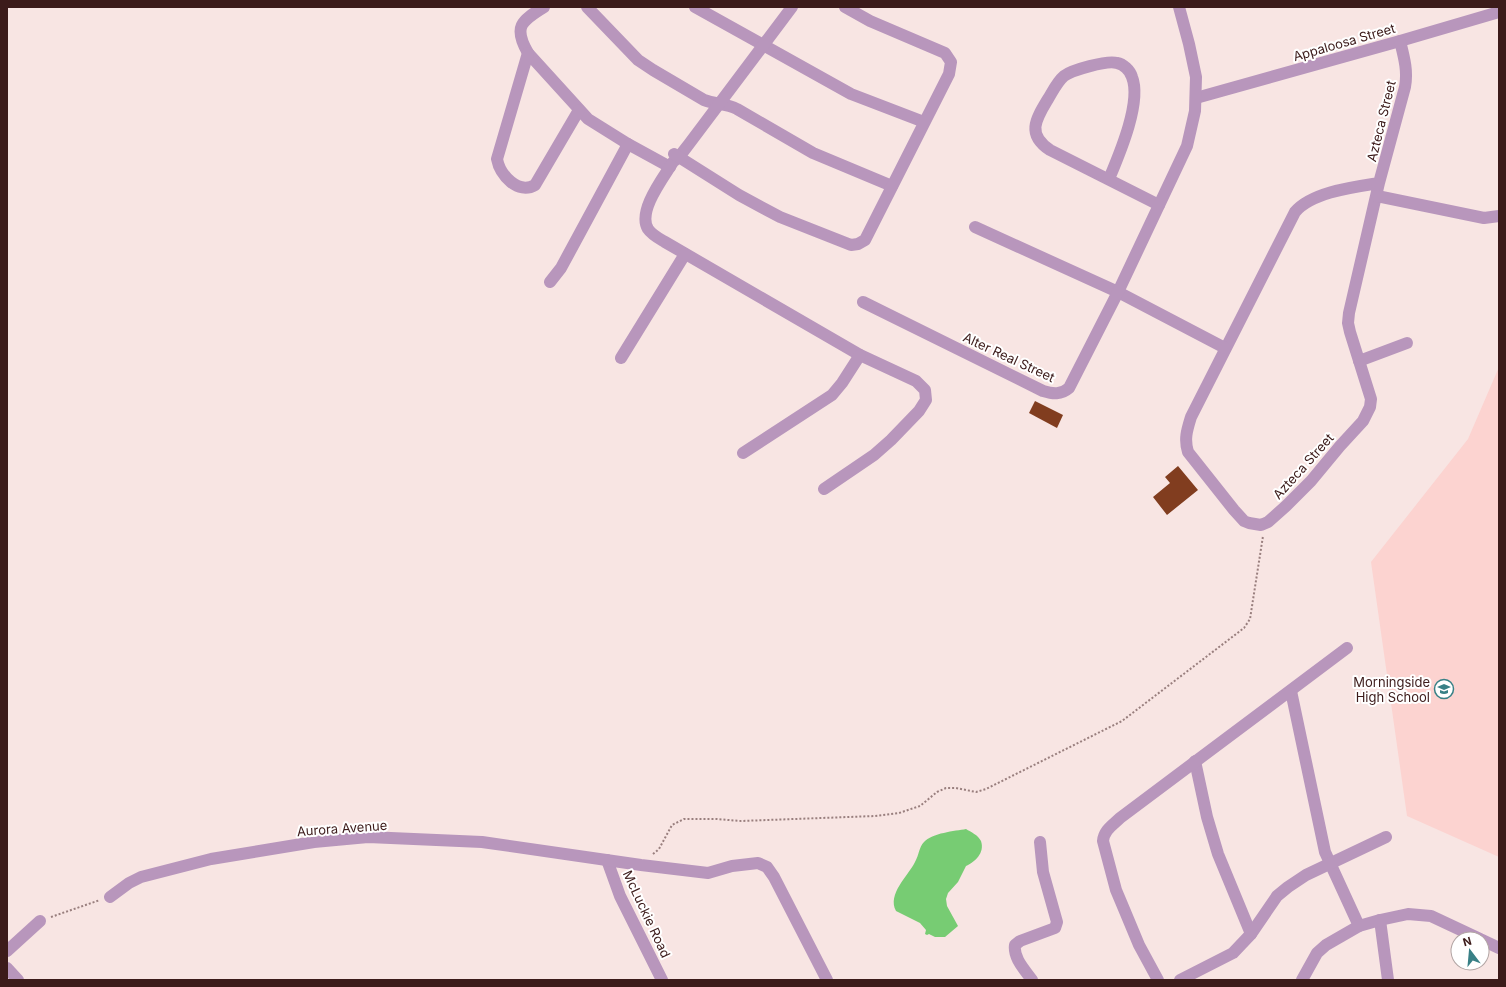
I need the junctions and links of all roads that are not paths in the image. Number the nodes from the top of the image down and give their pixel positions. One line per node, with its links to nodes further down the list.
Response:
1 (544, 7): 11 (street)
2 (587, 7): 13 (street)
3 (695, 7): 10 (street)
4 (784, 7): 10 (street)
5 (792, 7): 10 (street)
6 (845, 7): 15 (street)
7 (1179, 7): 12 (street, Alter Real Street)
8 (1499, 12): 9 (street, Appaloosa Street)
9 (1400, 41): 12 (street, Appaloosa Street); 19 (street, Azteca Street)
10 (761, 43): 13 (street); 15 (street)
11 (528, 53): 14 (street); 14 (street)
12 (1196, 98): 22 (street, Alter Real Street)
13 (715, 104): 17 (street); 20 (street)
14 (579, 110): 16 (street)
15 (924, 122): 20 (street)
16 (628, 144): 17 (street); 26 (street)
17 (674, 160): 20 (street); 25 (street)
18 (1109, 179): 18 (street); 22 (street)
19 (1380, 183): 21 (street, Azteca Street); 30 (street)
20 (892, 186)
21 (1377, 196): 23 (street); 33 (street, Azteca Street)
22 (1160, 205): 27 (street, Alter Real Street)
23 (1499, 216)
24 (975, 227): 27 (street)
25 (685, 254): 31 (street); 32 (street)
26 (550, 282)
27 (1118, 292): 28 (street, Alter Real Street); 30 (street)
28 (863, 302)
29 (1407, 343): 33 (street)
30 (1226, 348): 33 (street, Azteca Street)
31 (860, 355): 34 (street); 35 (street)
32 (621, 358)
33 (1359, 361)
34 (743, 453)
35 (824, 489)
36 (1348, 648): 37 (street)
37 (1291, 691): 38 (street); 42 (street)
38 (1195, 761): 48 (street); 56 (street)
39 (1386, 837): 42 (street)
40 (1040, 842): 55 (street)
41 (607, 860): 43 (street, Aurora Avenue); 53 (street, McLuckie Road); 54 (street, Aurora Avenue)
42 (1330, 864): 46 (street); 48 (street)
43 (110, 897)
44 (1380, 920): 46 (street); 47 (street); 51 (street)
45 (40, 921): 49 (street)
46 (1359, 926): 58 (street)
47 (1462, 931)
48 (1251, 934): 57 (street)
49 (7, 951)
50 (7, 968): 52 (street)
51 (1387, 979)
52 (18, 980)
53 (662, 980)
54 (827, 980)
55 (1032, 980)
56 (1158, 980)
57 (1180, 980)
58 (1302, 980)

